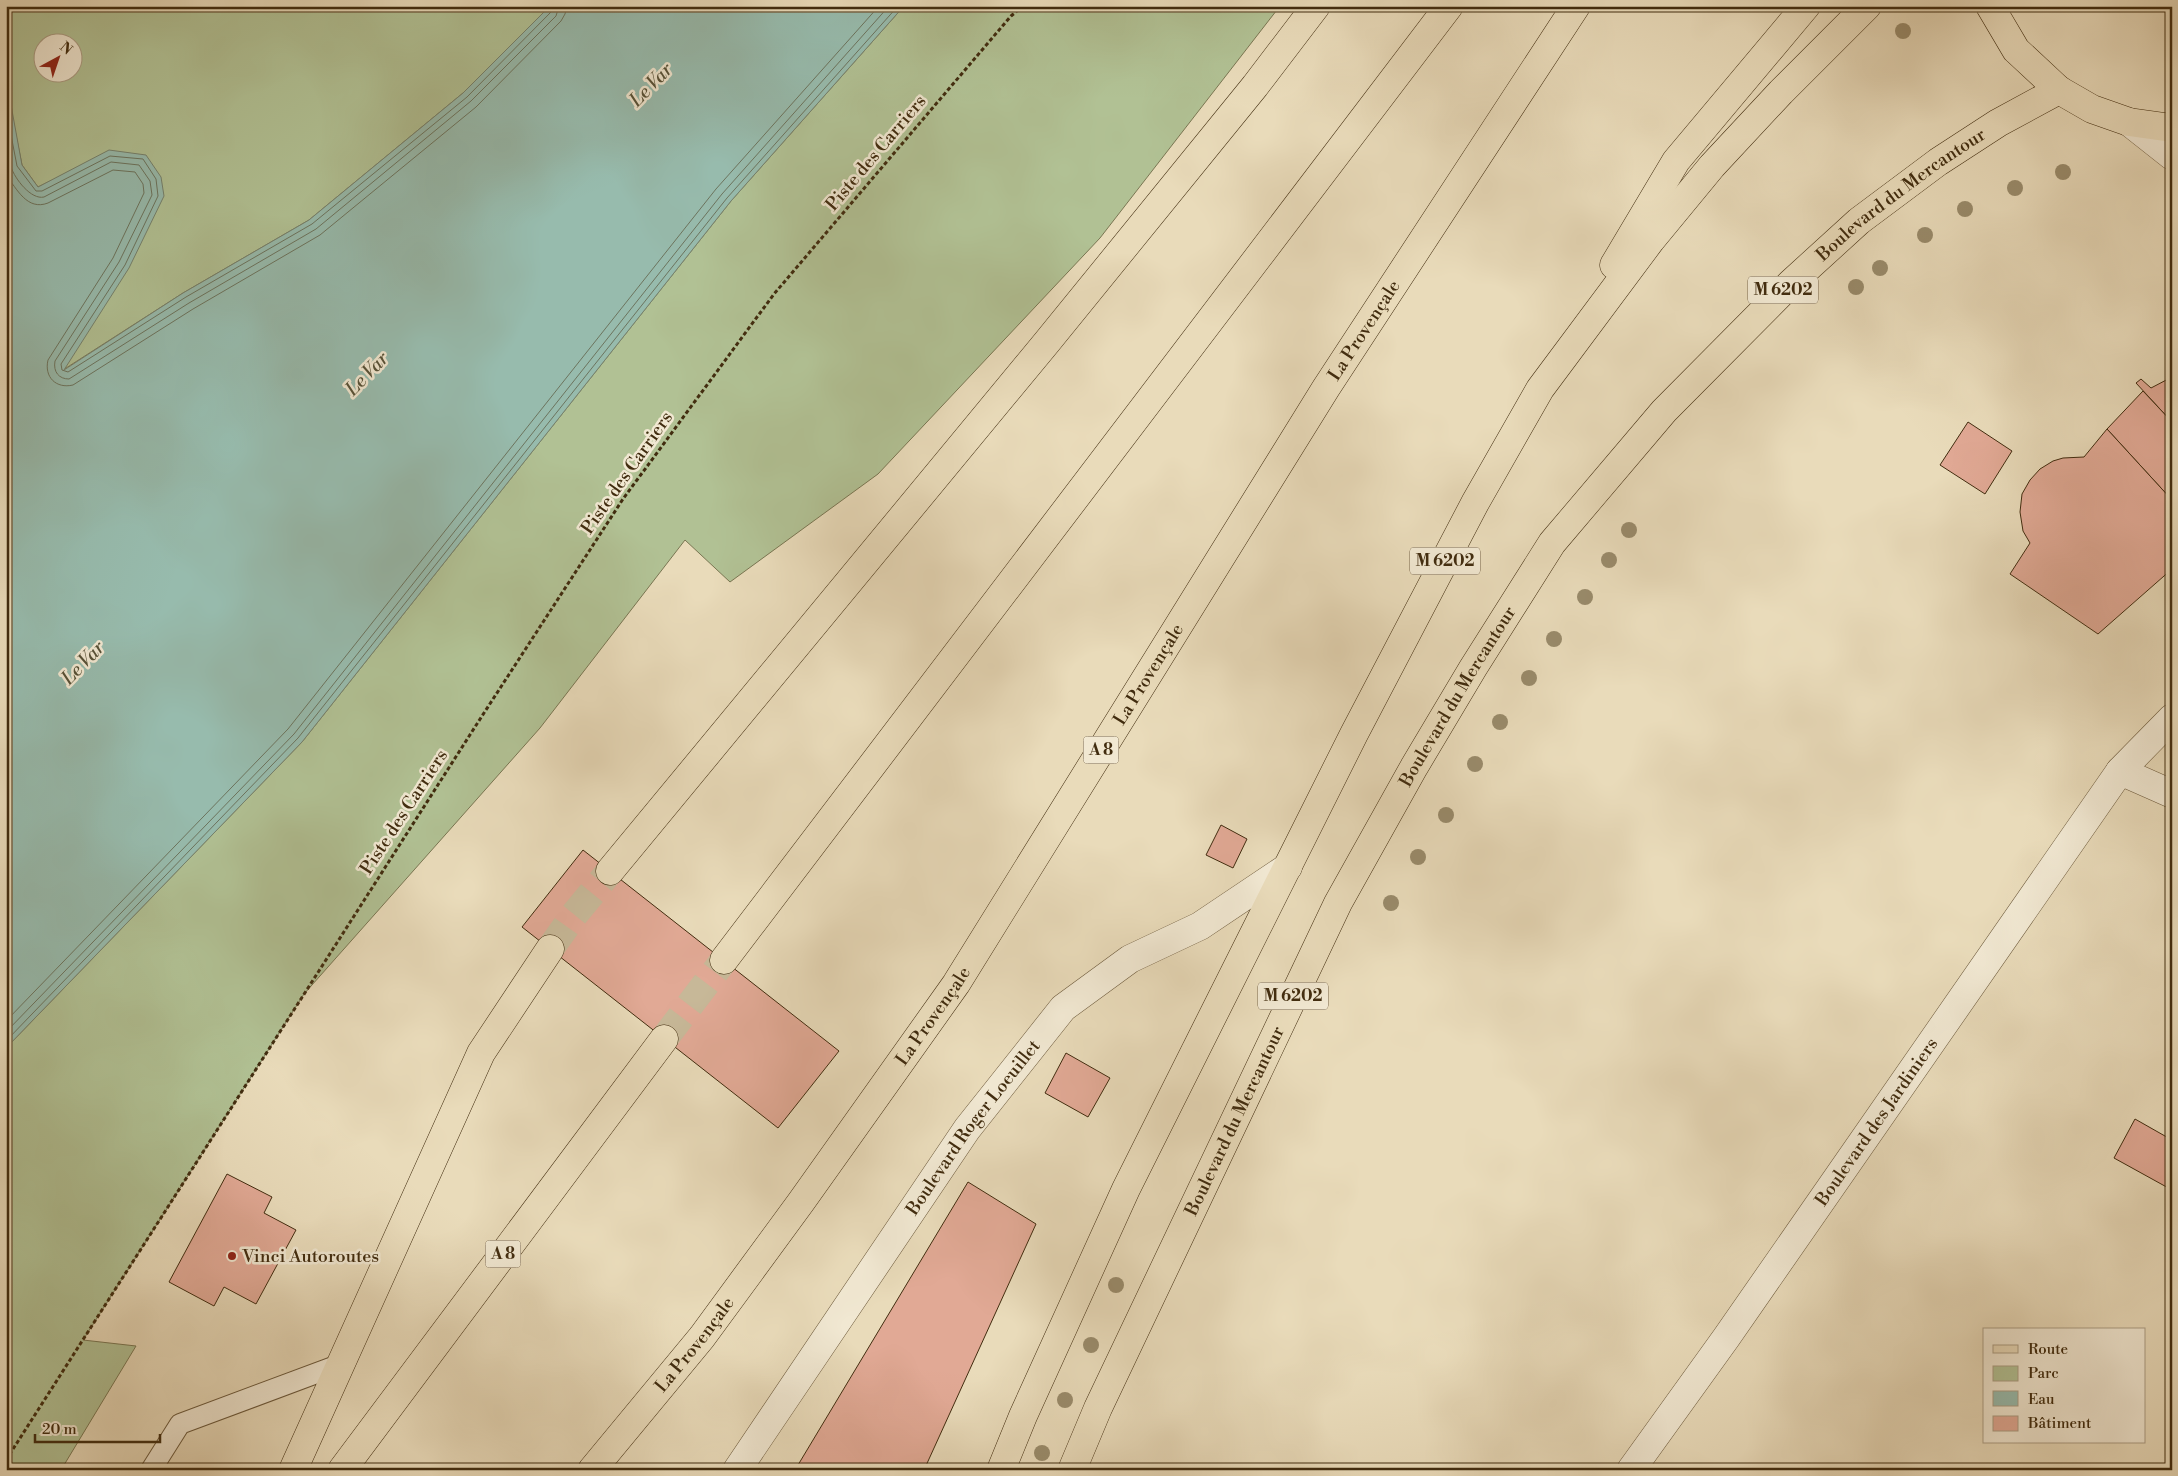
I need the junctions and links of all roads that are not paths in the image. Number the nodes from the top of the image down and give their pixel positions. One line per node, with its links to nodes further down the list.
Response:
1 (1316, 6): 16 (main road)
2 (1449, 6): 18 (main road)
3 (1576, 6): 24 (main road, La Provençale / A 8)
4 (1806, 6): 11 (main road, M 6202)
5 (1867, 6): 11 (main road, M 6202)
6 (1990, 6): 7 (main road)
7 (2059, 90): 8 (main road); 27 (main road, Boulevard du Mercantour / M 6202)
8 (2129, 122): 9 (main road); 10 (street)
9 (2172, 128)
10 (2172, 156)
11 (1540, 389): 15 (main road, M 6202)
12 (2172, 718): 13 (street, Boulevard des Jardiniers)
13 (2120, 771): 14 (street); 28 (street, Boulevard des Jardiniers)
14 (2172, 794)
15 (1288, 867): 25 (street, Boulevard Roger Loeuillet); 26 (main road, M 6202)
16 (610, 871)
17 (550, 949): 20 (main road)
18 (724, 960)
19 (664, 1039): 23 (main road, A 8)
20 (341, 1364): 21 (lane); 22 (main road)
21 (151, 1470)
22 (293, 1470)
23 (342, 1470)
24 (592, 1470)
25 (737, 1470)
26 (1001, 1470)
27 (1072, 1470)
28 (1631, 1470)

